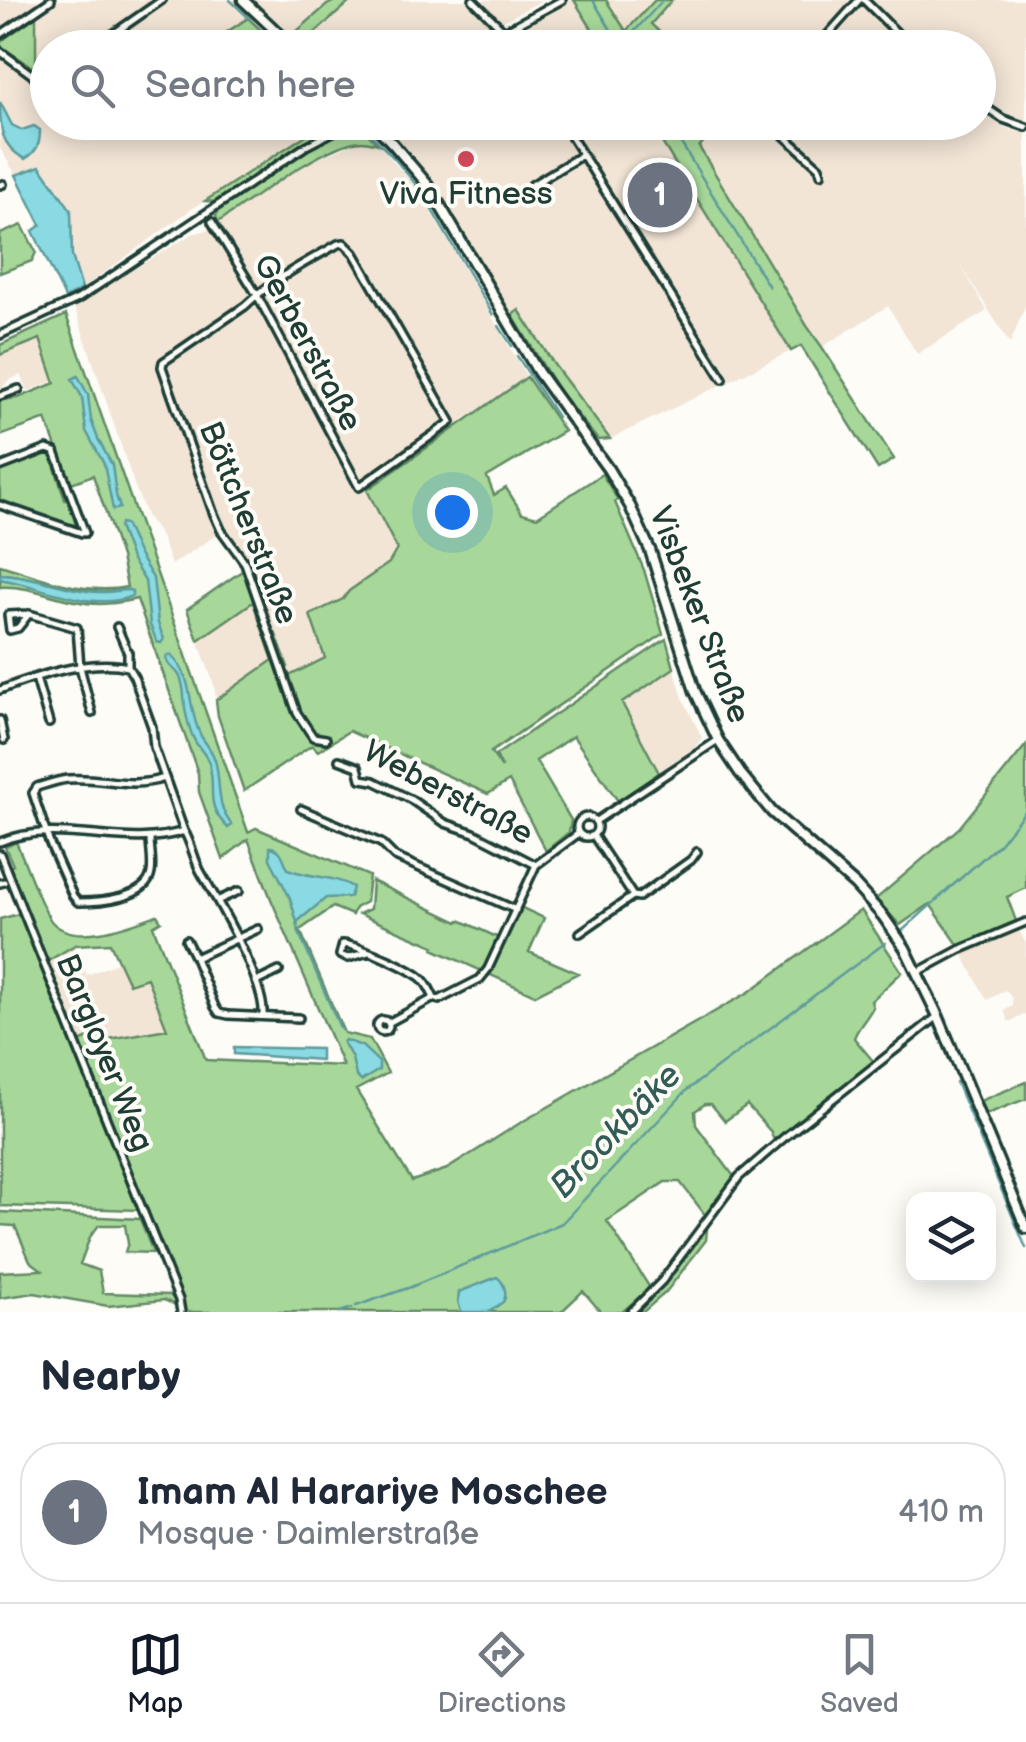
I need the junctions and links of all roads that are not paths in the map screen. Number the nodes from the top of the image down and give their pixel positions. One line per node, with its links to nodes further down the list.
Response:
1 (51, 0): 13 (street)
2 (162, 0): 7 (street)
3 (243, 0): 8 (main road)
4 (473, 0): 9 (street)
5 (562, 0): 10 (street)
6 (862, 0): 11 (street); 12 (street)
7 (119, 30)
8 (275, 30)
9 (503, 30)
10 (506, 30)
11 (833, 30)
12 (893, 30)
13 (0, 36)
14 (0, 52): 15 (street)
15 (30, 71)
16 (996, 114): 17 (street)
17 (1026, 127)
18 (318, 140): 27 (street)
19 (390, 140): 44 (main road, Visbeker Straße)
20 (573, 140): 22 (street)
21 (789, 140): 23 (street)
22 (582, 155): 24 (street); 28 (street)
23 (821, 174)
24 (528, 196)
25 (212, 222): 26 (street, Gerberstraße)
26 (256, 295): 26 (street, Gerberstraße); 42 (street, Böttcherstraße)
27 (0, 335)
28 (723, 379)
29 (19, 389): 30 (street)
30 (0, 396)
31 (0, 467): 32 (street)
32 (0, 506)
33 (29, 614): 35 (street)
34 (117, 627): 36 (street)
35 (80, 667): 36 (street); 37 (street); 39 (street)
36 (128, 667): 46 (street)
37 (36, 678): 38 (street); 41 (street)
38 (0, 690)
39 (92, 713)
40 (0, 720): 43 (street)
41 (50, 723)
42 (326, 739)
43 (4, 740)
44 (718, 740): 48 (street); 70 (main road, Visbeker Straße)
45 (339, 760): 57 (street, Weberstraße)
46 (165, 778): 49 (street); 50 (street)
47 (300, 809): 61 (street)
48 (596, 821): 51 (street); 52 (street)
49 (184, 831): 53 (street); 60 (street)
50 (46, 832): 53 (street); 53 (street); 54 (street)
51 (580, 833): 52 (street); 57 (street)
52 (593, 835): 59 (street)
53 (150, 839)
54 (0, 842)
55 (697, 852): 59 (street)
56 (0, 854): 78 (street, Bargloyer Weg)
57 (536, 865): 61 (street)
58 (239, 891): 60 (street)
59 (634, 896): 64 (street)
60 (218, 900): 65 (street)
61 (516, 910): 72 (street)
62 (1026, 922): 70 (street)
63 (258, 930): 65 (street)
64 (580, 933)
65 (237, 938): 68 (street); 71 (street)
66 (186, 940): 68 (street)
67 (368, 952): 67 (street); 72 (street)
68 (195, 958): 73 (street)
69 (278, 971): 71 (street)
70 (918, 972): 74 (main road, Visbeker Straße)
71 (256, 982): 73 (street)
72 (434, 998): 76 (street)
73 (263, 1016): 75 (street)
74 (938, 1016): 77 (main road, Visbeker Straße); 79 (street)
75 (299, 1018)
76 (388, 1023)
77 (1026, 1228)
78 (180, 1312)
79 (631, 1312)

